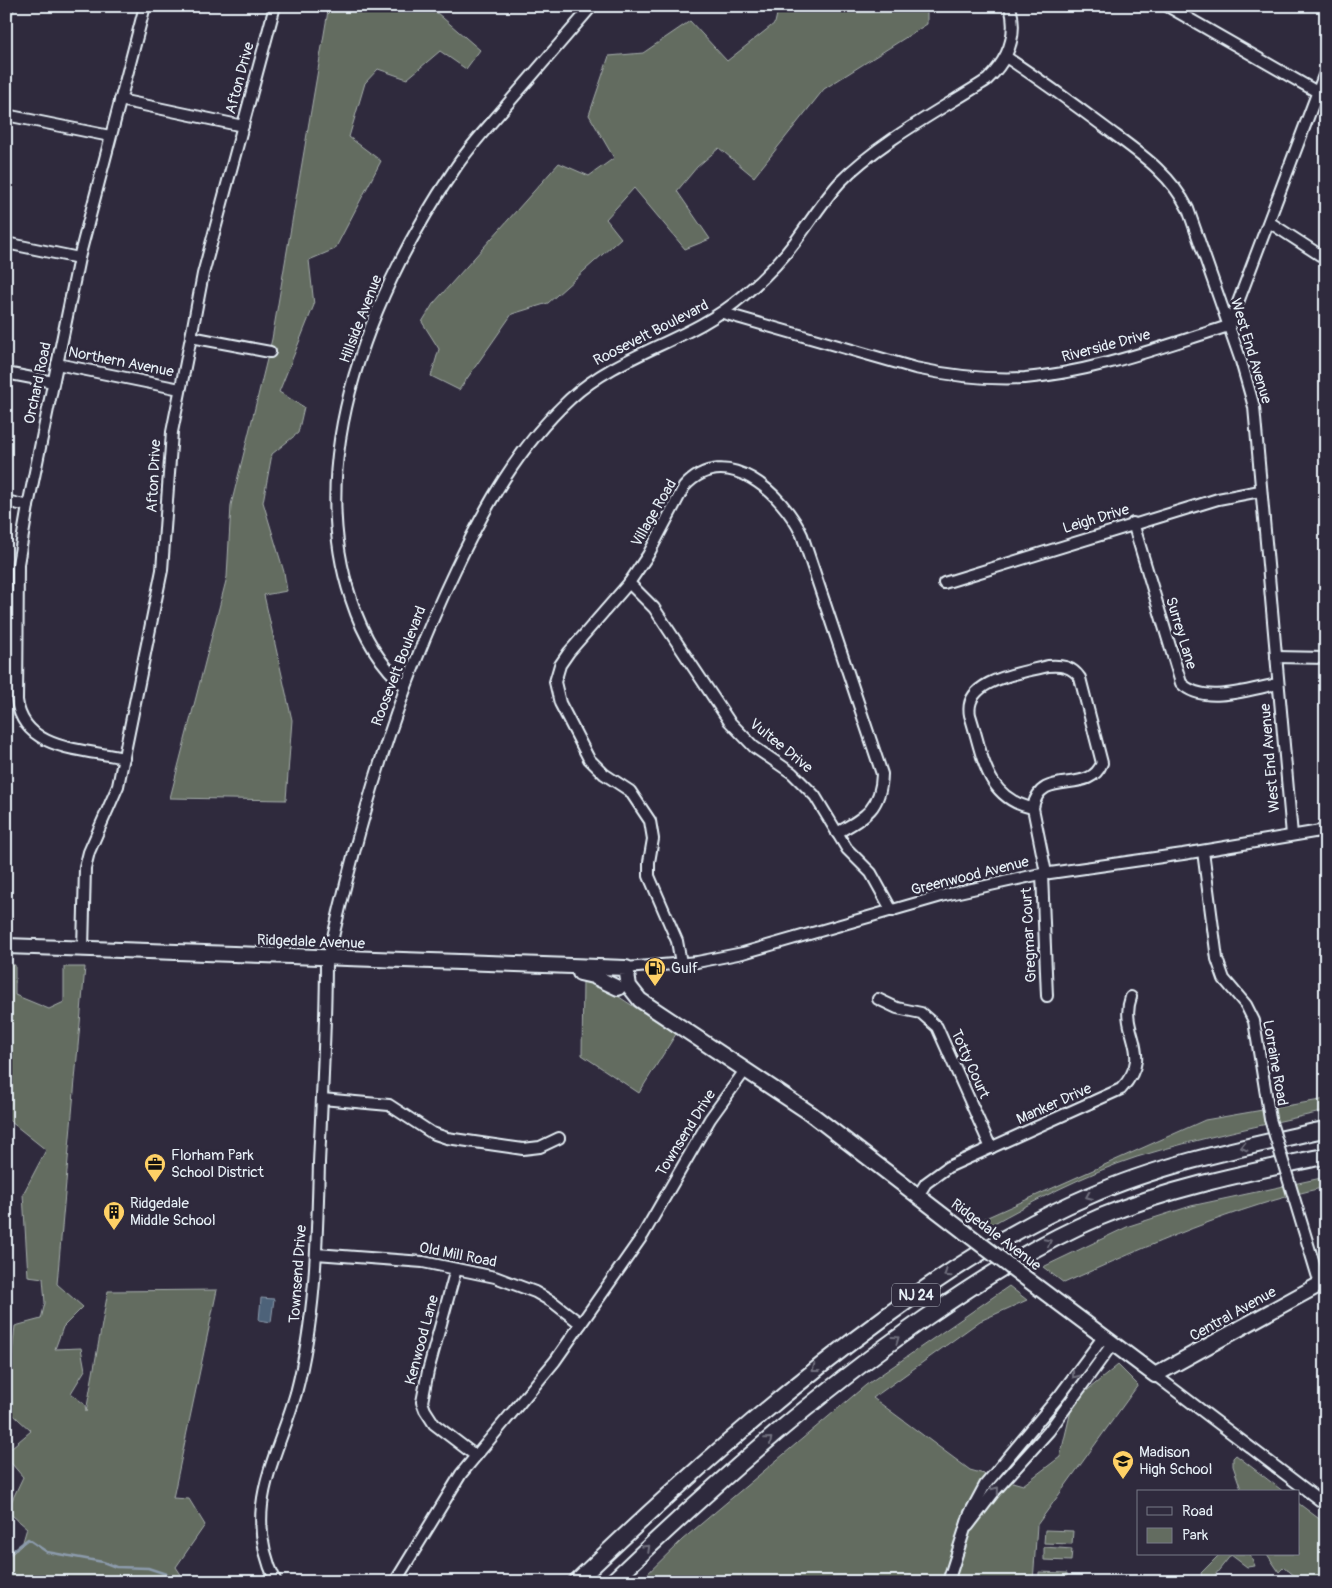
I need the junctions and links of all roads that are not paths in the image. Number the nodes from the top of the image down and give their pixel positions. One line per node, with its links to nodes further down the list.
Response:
1 (8, 6): 7 (street)
2 (145, 6): 11 (street, Orchard Road)
3 (275, 6): 13 (street, Afton Drive)
4 (592, 6): 36 (street, Hillside Avenue)
5 (1010, 6): 8 (street, Roosevelt Boulevard)
6 (1167, 6): 10 (street)
7 (6, 13)
8 (1006, 57): 19 (street, Roosevelt Boulevard); 20 (street, West End Avenue)
9 (1326, 70): 10 (street)
10 (1322, 94): 15 (street)
11 (120, 100): 13 (street); 14 (street, Orchard Road)
12 (6, 115): 14 (street)
13 (243, 126): 21 (street, Afton Drive)
14 (110, 136): 17 (street, Orchard Road)
15 (1269, 222): 18 (street); 20 (street)
16 (6, 243): 17 (street)
17 (79, 258): 23 (street, Orchard Road)
18 (1326, 259)
19 (722, 312): 20 (street, Riverside Drive); 36 (street, Roosevelt Boulevard)
20 (1229, 326): 27 (street, West End Avenue)
21 (190, 337): 22 (street); 26 (street, Afton Drive)
22 (270, 352)
23 (57, 364): 25 (street, Orchard Road); 26 (street, Northern Avenue)
24 (6, 373): 25 (street)
25 (53, 382): 29 (street, Orchard Road)
26 (180, 389): 37 (street, Afton Drive)
27 (1260, 491): 30 (street, Leigh Drive); 33 (street, West End Avenue)
28 (6, 501): 29 (street)
29 (28, 506): 37 (street, Orchard Road)
30 (1133, 523): 32 (street, Leigh Drive); 35 (street, Surrey Lane)
31 (629, 583): 40 (street, Vultee Drive); 40 (street, Village Road); 48 (street, Village Road)
32 (944, 583)
33 (1276, 657): 34 (street); 35 (street, West End Avenue)
34 (1326, 658)
35 (1278, 684): 41 (street, West End Avenue)
36 (406, 687): 47 (street, Roosevelt Boulevard)
37 (124, 758): 46 (street, Afton Drive)
38 (1033, 808): 38 (street); 43 (street, Gregmar Court)
39 (1326, 830): 41 (street, Greenwood Avenue)
40 (837, 833): 44 (street, Vultee Drive)
41 (1292, 835): 42 (street, Greenwood Avenue)
42 (1202, 851): 43 (street, Greenwood Avenue); 65 (street, Lorraine Road, bridge)
43 (1044, 873): 44 (street, Greenwood Avenue); 52 (street, Gregmar Court)
44 (892, 911): 48 (street, Greenwood Avenue)
45 (6, 946): 46 (main road, Ridgedale Avenue)
46 (83, 949): 47 (main road, Ridgedale Avenue)
47 (327, 959): 49 (main road, Ridgedale Avenue); 57 (street, Townsend Drive)
48 (681, 963): 50 (street, Greenwood Avenue)
49 (571, 968): 50 (main road, Ridgedale Avenue); 51 (main road, Ridgedale Avenue)
50 (620, 968): 51 (main road); 55 (main road, Ridgedale Avenue)
51 (618, 988): 55 (main road, Ridgedale Avenue)
52 (1047, 996)
53 (1131, 997): 60 (street, Manker Drive)
54 (878, 999): 60 (street, Totty Court)
55 (640, 1000): 56 (main road, Ridgedale Avenue)
56 (746, 1069): 62 (main road, Ridgedale Avenue); 66 (street, Townsend Drive)
57 (322, 1098): 59 (street); 63 (street, Townsend Drive)
58 (1326, 1130): 74 (highway, NJ 24, one-way to 74)
59 (559, 1138)
60 (992, 1148): 62 (street, Manker Drive)
61 (1326, 1156): 75 (highway, NJ 24, one-way to 61)
62 (917, 1197): 67 (main road, Ridgedale Avenue, bridge)
63 (316, 1254): 64 (street, Old Mill Road); 72 (street, Townsend Drive)
64 (456, 1269): 66 (street, Old Mill Road); 69 (street, Kenwood Lane)
65 (1323, 1283): 68 (main road, Central Avenue)
66 (581, 1324): 69 (street, Townsend Drive)
67 (1109, 1340): 68 (main road, Ridgedale Avenue); 71 (street, one-way to 67); 71 (street, one-way to 71)
68 (1156, 1375): 70 (street, Ridgedale Avenue)
69 (476, 1456): 73 (street, Townsend Drive)
70 (1326, 1504)
71 (966, 1529): 76 (street)
72 (276, 1582)
73 (395, 1582)
74 (576, 1582)
75 (612, 1582)
76 (948, 1582)

